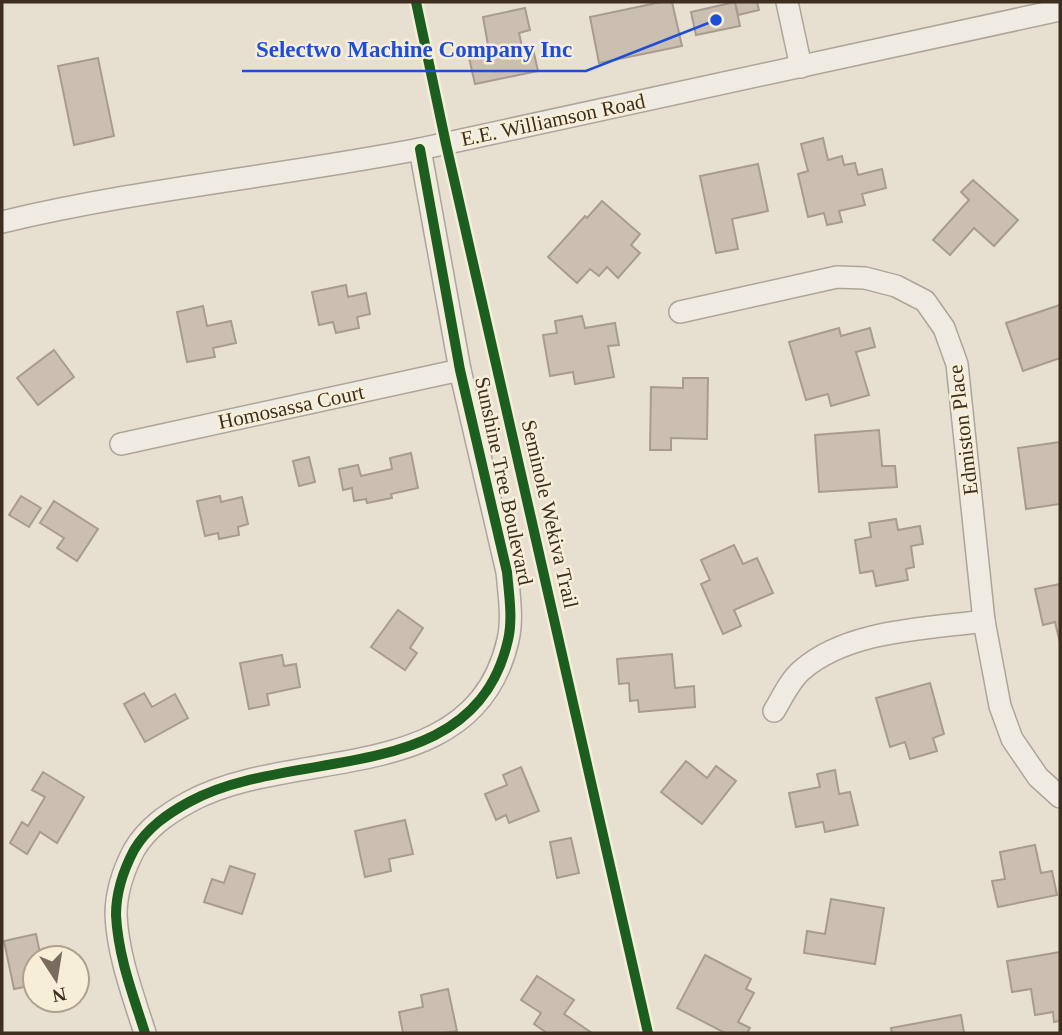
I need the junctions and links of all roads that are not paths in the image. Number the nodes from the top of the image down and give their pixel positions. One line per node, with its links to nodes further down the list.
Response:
1 (787, 2): 3 (street)
2 (1060, 10): 3 (street, E.E. Williamson Road)
3 (801, 67): 4 (street, E.E. Williamson Road)
4 (420, 149): 5 (street, E.E. Williamson Road); 7 (street, Sunshine Tree Boulevard)
5 (2, 222)
6 (681, 312): 9 (street, Edmiston Place)
7 (460, 370): 8 (street, Homosassa Court); 12 (street, Sunshine Tree Boulevard)
8 (121, 444)
9 (984, 621): 10 (street); 11 (street, Edmiston Place)
10 (774, 711)
11 (1060, 797)
12 (145, 1033)

